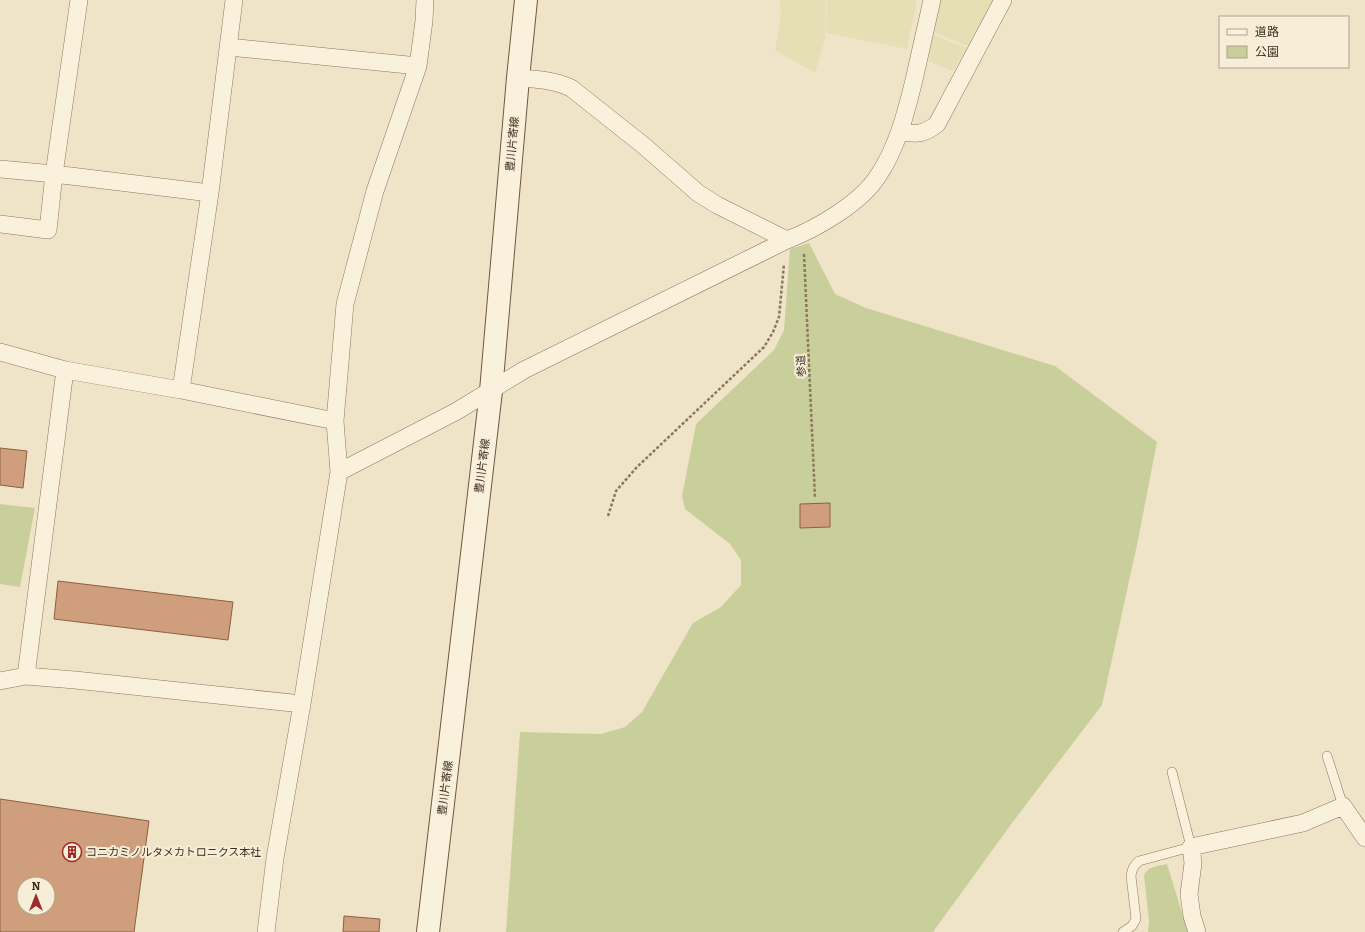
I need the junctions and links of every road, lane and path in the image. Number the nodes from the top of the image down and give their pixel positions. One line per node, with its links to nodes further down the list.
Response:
1 (78, 0): 12 (street)
2 (234, 0): 7 (street)
3 (425, 0): 8 (street)
4 (526, 0): 9 (main road, 豊川片寄線)
5 (932, 0): 10 (street)
6 (1003, 0): 10 (street)
7 (229, 47): 8 (street); 13 (street)
8 (418, 66): 21 (street)
9 (518, 78): 16 (street); 20 (main road, 豊川片寄線)
10 (900, 132): 15 (street)
11 (0, 169): 12 (street)
12 (54, 174): 13 (street); 14 (street)
13 (210, 194): 19 (street)
14 (0, 224)
15 (803, 234): 16 (street); 23 (path, 参道)
16 (787, 240): 20 (street); 24 (path)
17 (0, 352): 18 (street)
18 (65, 370): 19 (street); 25 (street)
19 (181, 390): 21 (street)
20 (491, 391): 22 (street); 34 (main road, 豊川片寄線)
21 (335, 421): 22 (street)
22 (339, 472): 27 (street)
23 (815, 498)
24 (608, 516)
25 (26, 676): 26 (street); 27 (street)
26 (0, 681)
27 (302, 704): 33 (street)
28 (1327, 756): 30 (lane)
29 (1172, 772): 32 (lane)
30 (1343, 806): 31 (street); 32 (street)
31 (1365, 838)
32 (1191, 847): 35 (lane); 36 (street)
33 (266, 932)
34 (428, 932)
35 (1123, 932)
36 (1197, 932)

